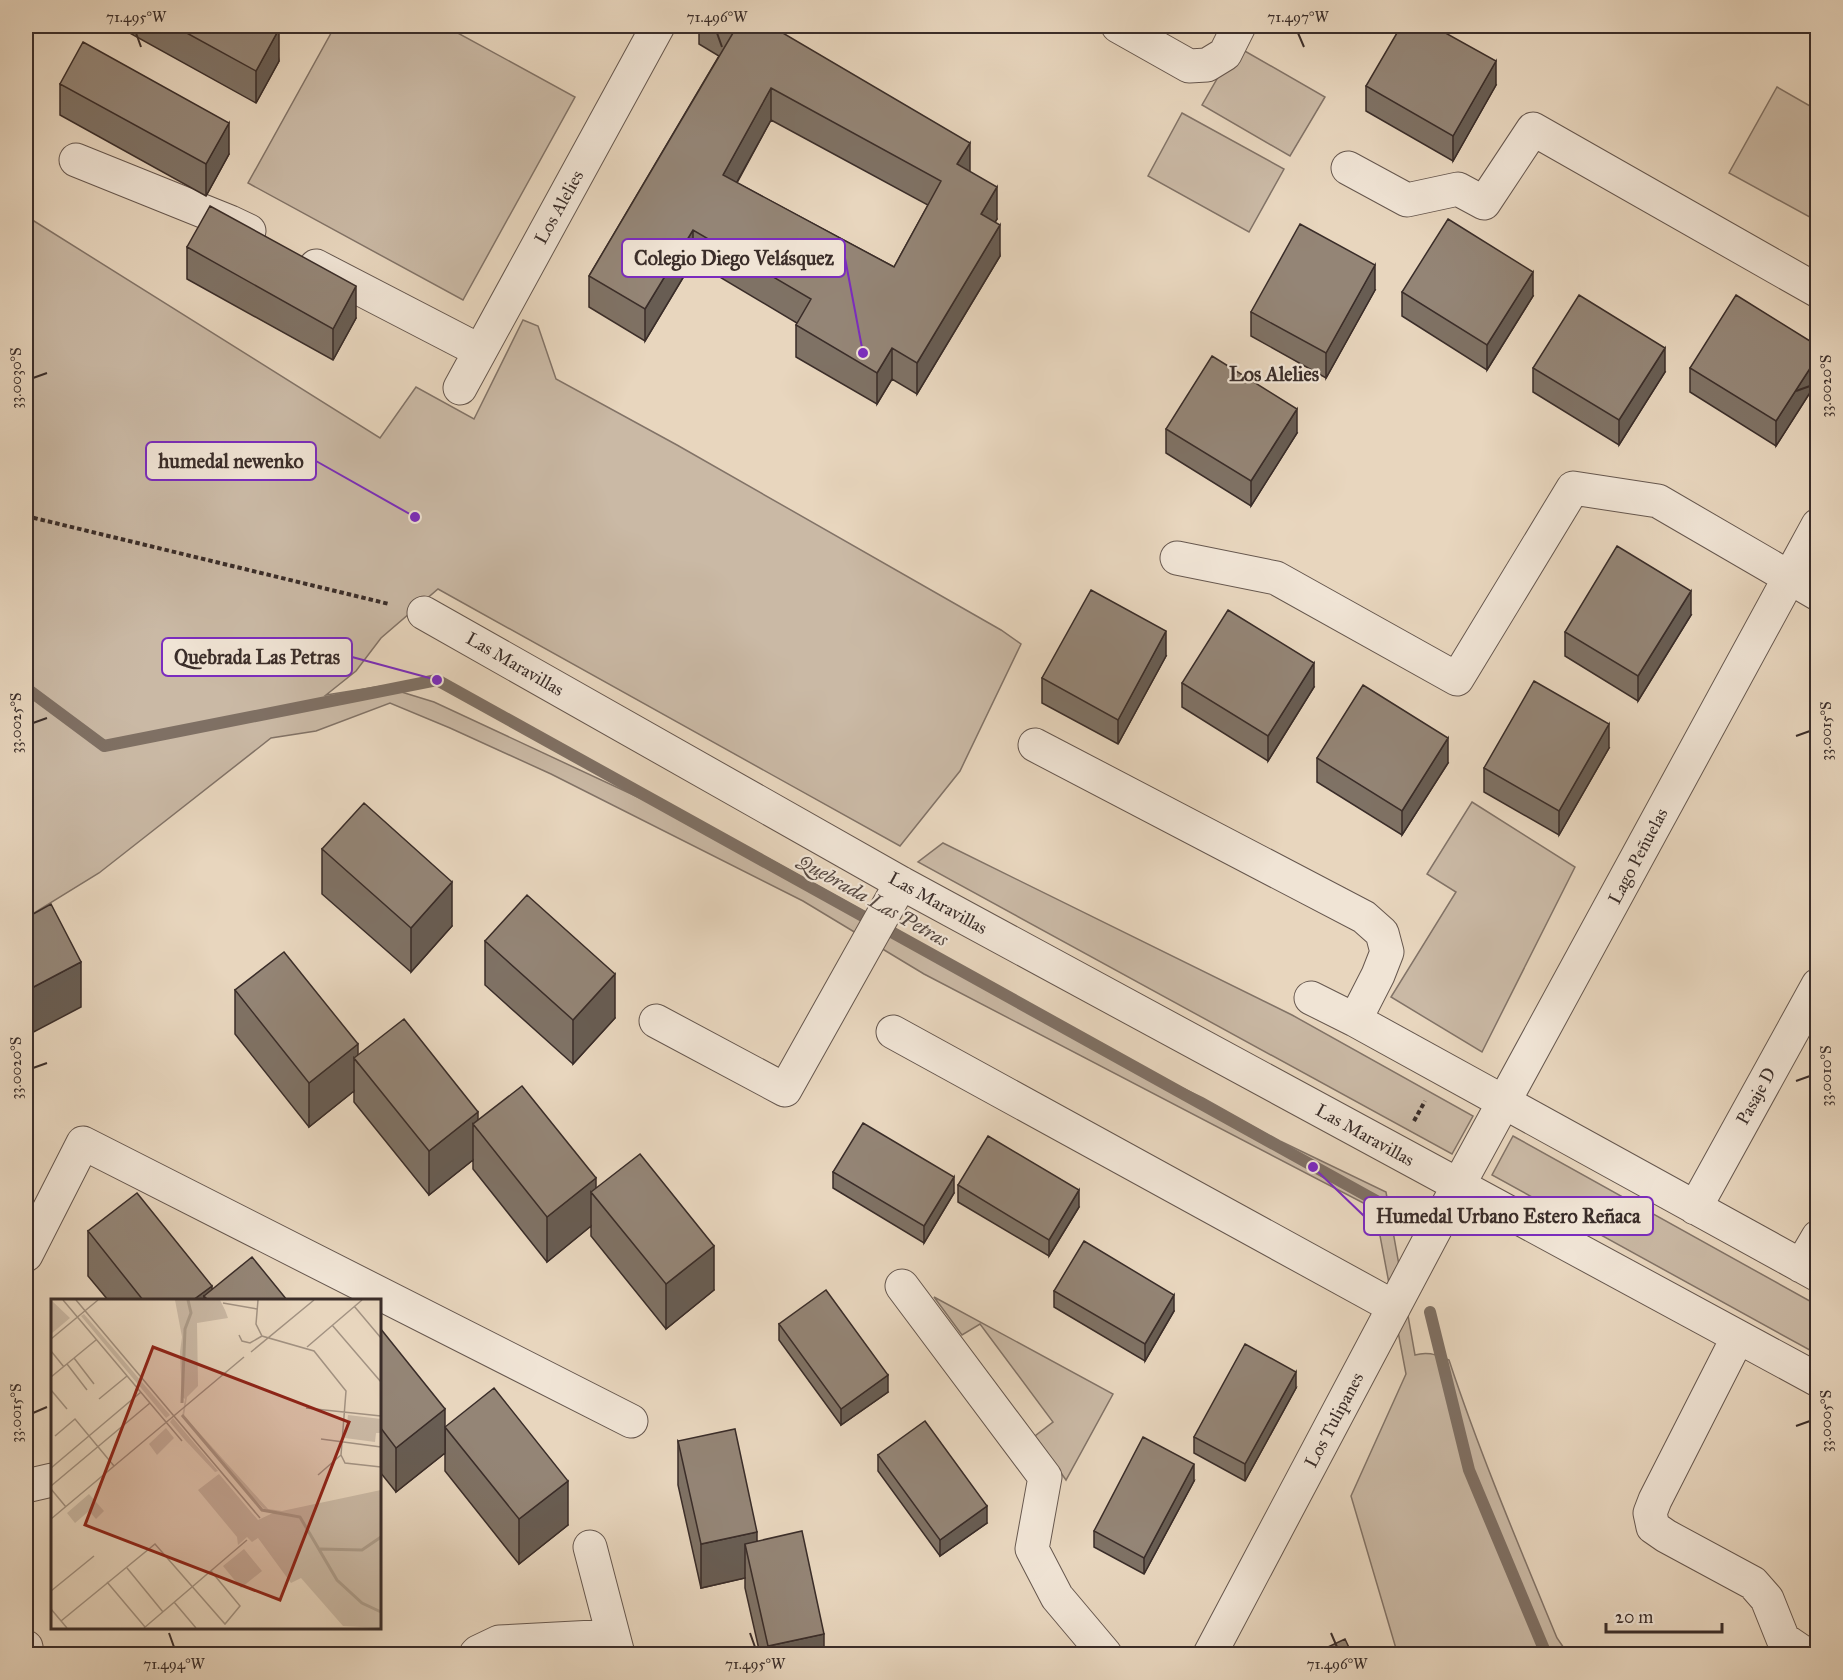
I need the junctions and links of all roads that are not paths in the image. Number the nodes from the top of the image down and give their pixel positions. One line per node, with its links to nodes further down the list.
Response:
1 (658, 26): 7 (street, Los Alelies)
2 (1118, 26): 3 (street)
3 (1239, 26)
4 (76, 159): 7 (street)
5 (1348, 168): 6 (street)
6 (1818, 291)
7 (480, 351): 8 (street, Los Alelies)
8 (460, 388)
9 (1818, 525): 11 (street, Lago Peñuelas)
10 (1177, 558): 11 (street)
11 (1789, 578): 12 (street); 21 (street, Lago Peñuelas)
12 (1818, 594)
13 (424, 613): 15 (street, Las Maravillas)
14 (1035, 745): 18 (street)
15 (901, 883): 19 (street); 22 (street, Las Maravillas)
16 (1818, 985): 23 (street, Pasaje D)
17 (1311, 998): 18 (street)
18 (1355, 1020): 21 (street)
19 (656, 1021)
20 (893, 1032): 28 (street)
21 (1504, 1103): 22 (street, Lago Peñuelas); 23 (street)
22 (1458, 1186): 28 (street, Los Tulipanes); 29 (street, Las Maravillas)
23 (1695, 1208): 26 (street)
24 (1818, 1237): 26 (street)
25 (26, 1255): 31 (street)
26 (1809, 1270)
27 (902, 1286): 39 (street)
28 (1394, 1307): 40 (street, Los Tulipanes)
29 (1738, 1337): 30 (street, Las Maravillas); 41 (street)
30 (1818, 1380)
31 (631, 1421)
32 (51, 1480): 33 (street)
33 (26, 1486)
34 (590, 1547): 35 (street)
35 (615, 1645): 38 (street)
36 (26, 1647): 37 (street)
37 (27, 1654)
38 (476, 1654)
39 (1104, 1654)
40 (1210, 1654)
41 (1805, 1654)

